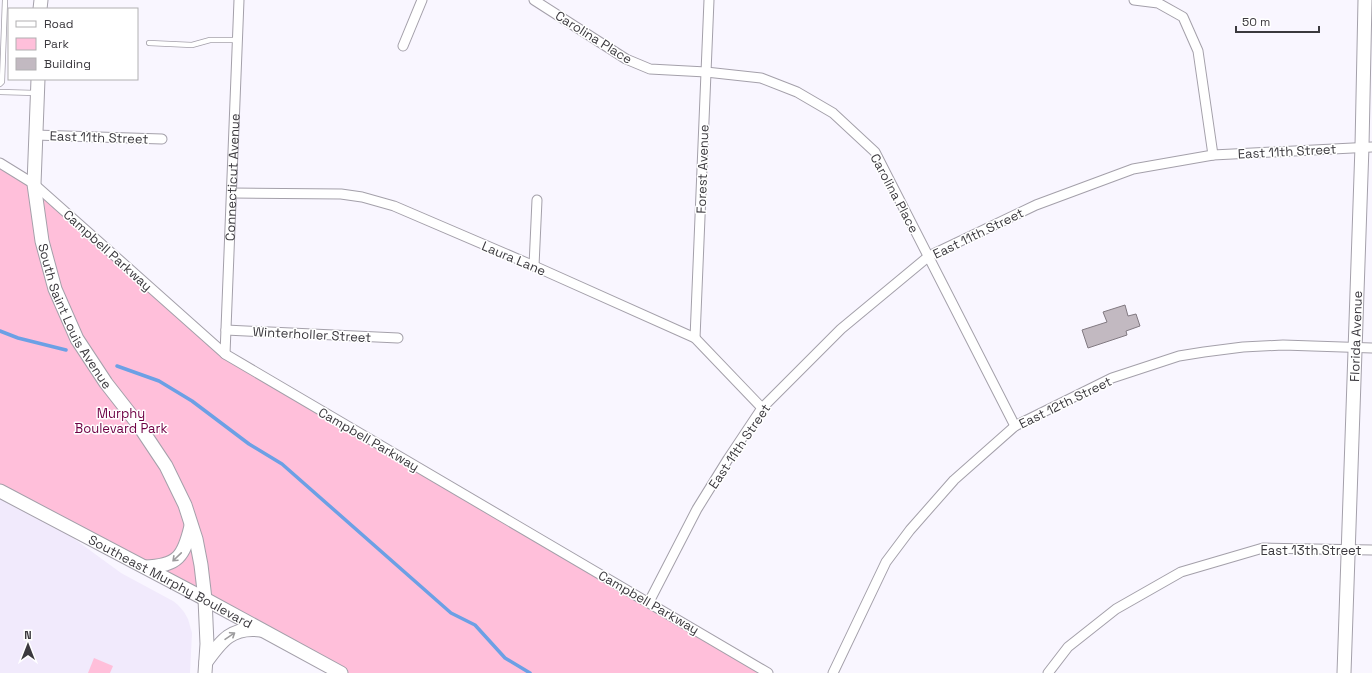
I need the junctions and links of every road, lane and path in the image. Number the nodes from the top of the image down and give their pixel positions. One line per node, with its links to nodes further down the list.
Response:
1 (5, 0): 13 (lane)
2 (239, 0): 8 (street, Connecticut Avenue)
3 (422, 0): 10 (street)
4 (534, 0): 11 (street, Carolina Place)
5 (709, 0): 11 (street, Forest Avenue)
6 (1134, 0): 19 (street)
7 (1365, 0): 18 (street, Florida Avenue)
8 (237, 40): 9 (lane); 22 (street, Connecticut Avenue)
9 (149, 43)
10 (403, 46)
11 (706, 72): 24 (street, Carolina Place); 28 (street, Forest Avenue)
12 (38, 80): 15 (street, South Saint Louis Avenue)
13 (0, 84)
14 (0, 92): 15 (lane)
15 (37, 93): 16 (street, South Saint Louis Avenue)
16 (36, 135): 17 (street, East 11th Street); 21 (street, South Saint Louis Avenue)
17 (162, 139)
18 (1367, 147): 19 (street, East 11th Street); 29 (street, Florida Avenue)
19 (1213, 155): 24 (street, East 11th Street)
20 (0, 163): 21 (street, Campbell Parkway)
21 (34, 184): 31 (street, Campbell Parkway); 35 (street, South Saint Louis Avenue)
22 (232, 192): 25 (street, Laura Lane); 26 (street, Connecticut Avenue)
23 (537, 200): 25 (street)
24 (929, 256): 32 (street, East 11th Street); 33 (street, Carolina Place)
25 (534, 266): 28 (street, Laura Lane)
26 (226, 330): 27 (street, Winterholler Street); 31 (street, Connecticut Avenue)
27 (398, 338)
28 (695, 338): 32 (street, Laura Lane)
29 (1356, 348): 30 (street, East 12th Street); 33 (street, East 12th Street); 36 (street, Florida Avenue)
30 (1372, 348)
31 (224, 354): 40 (street, Campbell Parkway)
32 (762, 408): 40 (street, East 11th Street)
33 (1015, 426): 45 (street, East 12th Street)
34 (0, 491): 38 (street, Southeast Murphy Boulevard)
35 (191, 526): 38 (street, one-way to 38); 39 (street, South Saint Louis Avenue)
36 (1348, 549): 37 (street, East 13th Street); 46 (street, East 13th Street); 47 (street, Florida Avenue)
37 (1372, 550)
38 (144, 567): 39 (street, Southeast Murphy Boulevard)
39 (205, 599): 41 (street, Southeast Murphy Boulevard); 42 (street)
40 (649, 602): 44 (street, Campbell Parkway)
41 (263, 631): 42 (street, one-way to 41); 43 (street, Southeast Murphy Boulevard)
42 (206, 667)
43 (341, 673)
44 (768, 673)
45 (833, 673)
46 (1048, 673)
47 (1344, 673)

